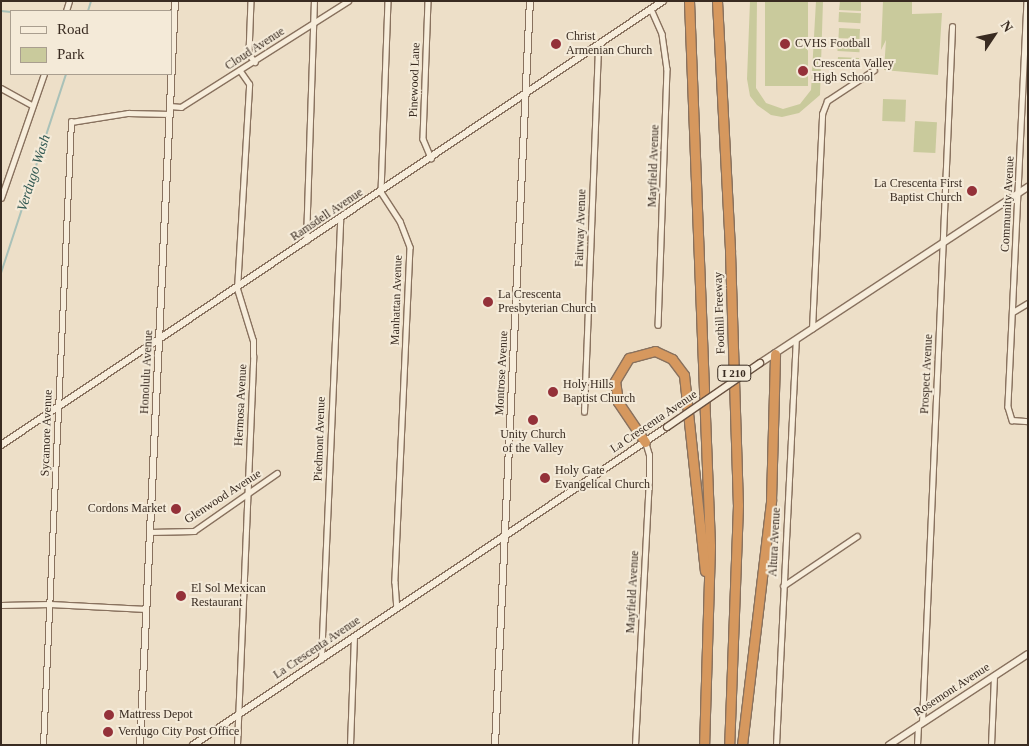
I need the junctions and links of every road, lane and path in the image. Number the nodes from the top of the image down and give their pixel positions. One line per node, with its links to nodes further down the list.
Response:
1 (175, 1): 17 (street, Honolulu Avenue)
2 (251, 1): 16 (street)
3 (314, 1): 13 (street)
4 (348, 1): 13 (street, Cloud Avenue)
5 (388, 1): 30 (street)
6 (428, 1): 28 (street, Pinewood Lane)
7 (530, 1): 24 (street, Montrose Avenue)
8 (663, 1): 12 (street, Ramsdell Avenue)
9 (688, 1): 58 (highway, Foothill Freeway / I 210)
10 (717, 1): 74 (highway, Foothill Freeway / I 210)
11 (1027, 1): 18 (street, Community Avenue)
12 (651, 9): 15 (street, Ramsdell Avenue); 39 (street, Mayfield Avenue)
13 (313, 23): 16 (street, Cloud Avenue); 34 (street)
14 (952, 27): 35 (street, Prospect Avenue)
15 (598, 46): 24 (street, Ramsdell Avenue); 45 (street, Fairway Avenue)
16 (255, 62): 20 (street, Cloud Avenue)
17 (172, 64)
18 (1026, 69): 31 (street, Community Avenue)
19 (874, 70): 40 (street)
20 (240, 71): 26 (street, Cloud Avenue); 36 (street, Hermosa Avenue)
21 (44, 75): 25 (street)
22 (171, 75): 26 (street, Honolulu Avenue)
23 (1, 88): 25 (street)
24 (527, 93): 28 (street, Ramsdell Avenue); 52 (street, Montrose Avenue)
25 (32, 105): 32 (street)
26 (170, 106): 27 (street, Honolulu Avenue)
27 (170, 114): 41 (street, Honolulu Avenue); 44 (street, Sycamore Avenue)
28 (431, 158): 30 (street, Ramsdell Avenue)
29 (1028, 187): 31 (street, La Crescenta Avenue)
30 (381, 192): 33 (street, Ramsdell Avenue); 57 (street, Manhattan Avenue)
31 (1018, 194): 35 (street, La Crescenta Avenue); 38 (street, Community Avenue)
32 (1, 198)
33 (340, 220): 34 (street, Ramsdell Avenue); 62 (street, Piedmont Avenue)
34 (306, 242): 36 (street, Ramsdell Avenue)
35 (942, 243): 40 (street, La Crescenta Avenue); 65 (street, Prospect Avenue)
36 (236, 289): 41 (street, Ramsdell Avenue); 50 (street, Hermosa Avenue)
37 (1028, 303): 38 (street)
38 (1013, 312): 46 (street, Community Avenue)
39 (658, 325)
40 (812, 329): 42 (street, La Crescenta Avenue)
41 (160, 340): 44 (street, Ramsdell Avenue); 51 (street, Honolulu Avenue)
42 (796, 340): 43 (street, La Crescenta Avenue); 54 (street, Altura Avenue)
43 (775, 354): 47 (street, La Crescenta Avenue, bridge); 75 (highway)
44 (58, 409): 48 (street, Ramsdell Avenue); 55 (street, Sycamore Avenue)
45 (584, 412)
46 (1028, 421)
47 (645, 442): 52 (street, La Crescenta Avenue); 58 (highway); 72 (street, Mayfield Avenue)
48 (1, 445)
49 (277, 473): 50 (street, Glenwood Avenue)
50 (245, 495): 51 (street, Glenwood Avenue); 64 (street, Hermosa Avenue)
51 (149, 532): 59 (street, Honolulu Avenue)
52 (506, 534): 57 (street, La Crescenta Avenue); 71 (street, Montrose Avenue)
53 (857, 536): 54 (street)
54 (783, 586): 76 (street, Altura Avenue)
55 (50, 604): 56 (street); 59 (street); 66 (street, Sycamore Avenue)
56 (1, 605)
57 (397, 608): 60 (street, La Crescenta Avenue)
58 (709, 608): 73 (highway, Foothill Freeway / I 210)
59 (146, 609): 67 (street, Honolulu Avenue)
60 (354, 637): 62 (street, La Crescenta Avenue); 70 (street)
61 (1028, 654): 63 (street, Rosemont Avenue)
62 (321, 660): 64 (street, La Crescenta Avenue)
63 (994, 676): 65 (street, Rosemont Avenue); 79 (street)
64 (239, 715): 68 (street, La Crescenta Avenue); 69 (street, Hermosa Avenue)
65 (920, 724): 77 (street, Rosemont Avenue); 78 (street, Prospect Avenue)
66 (43, 745)
67 (140, 745)
68 (193, 745)
69 (237, 745)
70 (350, 745)
71 (495, 745)
72 (635, 745)
73 (704, 745)
74 (729, 745)
75 (742, 745)
76 (776, 745)
77 (888, 745)
78 (917, 745)
79 (991, 745)

